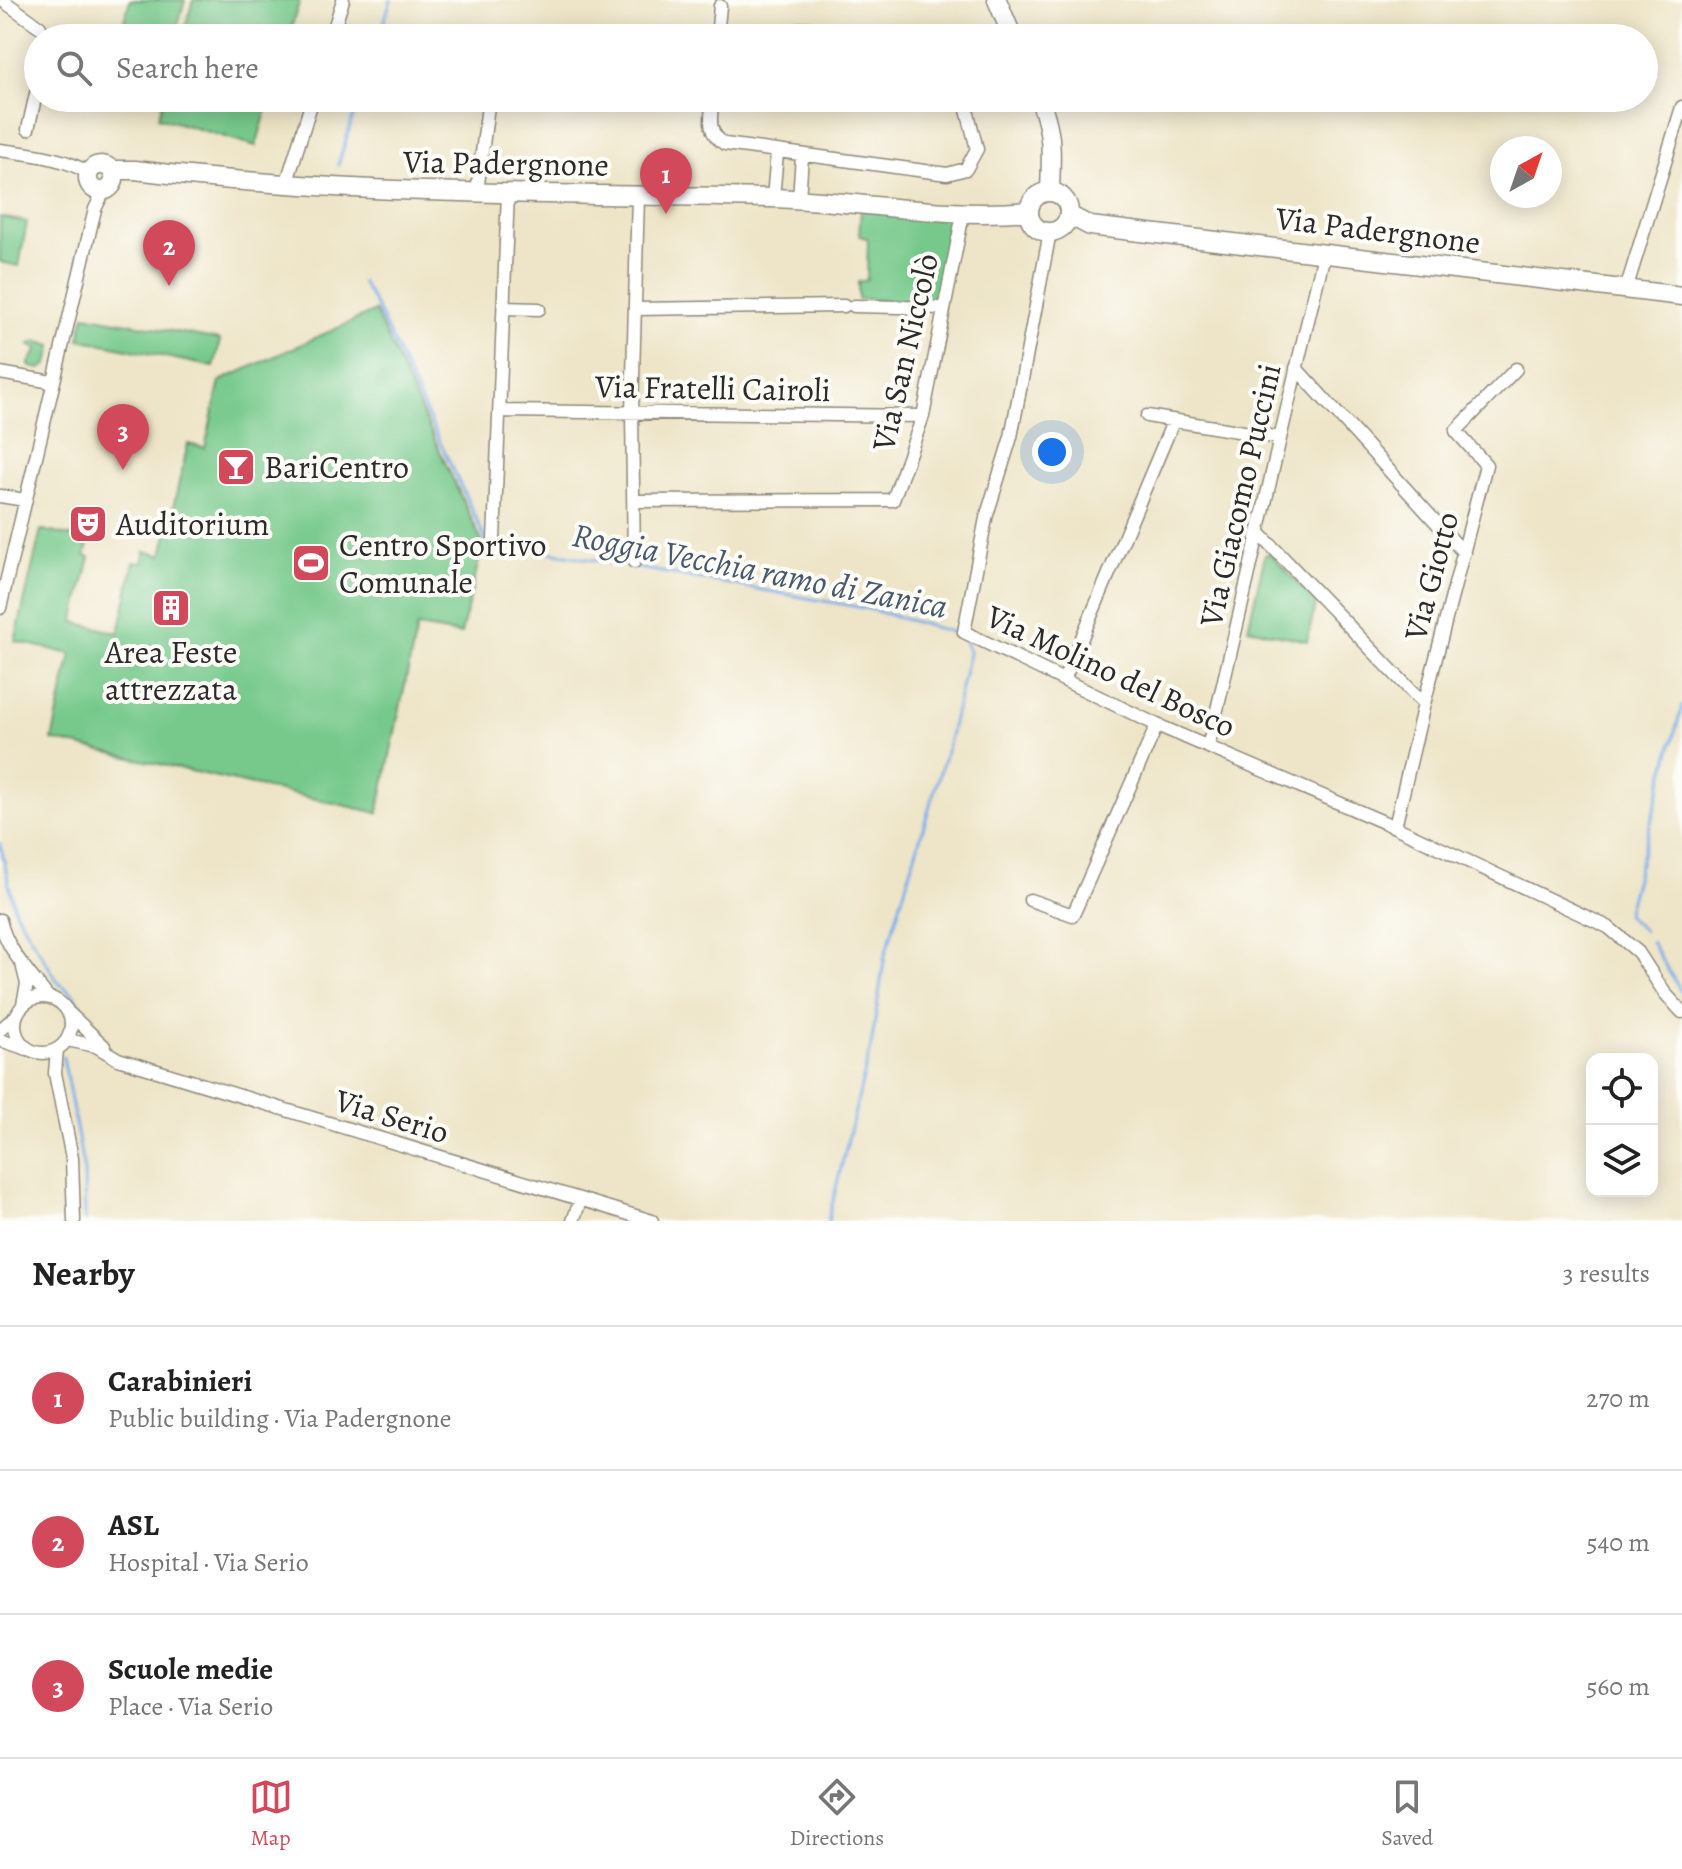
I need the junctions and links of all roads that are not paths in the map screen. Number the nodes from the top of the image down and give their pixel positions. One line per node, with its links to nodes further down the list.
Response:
1 (2, 0): 5 (street)
2 (343, 0): 6 (street)
3 (997, 0): 8 (street)
4 (720, 6): 7 (street)
5 (36, 24)
6 (335, 24)
7 (718, 24)
8 (1007, 24)
9 (1682, 107): 33 (street)
10 (32, 112): 16 (street)
11 (309, 112): 21 (street)
12 (487, 112): 22 (street)
13 (712, 112): 18 (street)
14 (968, 112): 19 (street)
15 (1045, 112): 23 (street)
16 (28, 129)
17 (0, 150): 20 (street)
18 (777, 153): 19 (street); 26 (street)
19 (802, 156): 27 (street)
20 (101, 179): 21 (street, Via Padergnone); 42 (street)
21 (286, 185): 22 (street, Via Padergnone)
22 (477, 192): 24 (street, Via Padergnone)
23 (1050, 192): 28 (street); 30 (street)
24 (508, 193): 25 (street, Via Padergnone); 35 (street)
25 (638, 195): 26 (street, Via Padergnone); 38 (street)
26 (773, 198): 27 (street, Via Padergnone)
27 (799, 199): 29 (street, Via Padergnone)
28 (1029, 211): 29 (street, Via Padergnone); 31 (street)
29 (963, 214): 36 (street, Via San Niccolò)
30 (1069, 215): 31 (street); 32 (street, Via Padergnone)
31 (1050, 232): 57 (street, Via Molino del Bosco)
32 (1324, 255): 33 (street, Via Padergnone); 39 (street, Via Giacomo Puccini)
33 (1622, 289): 34 (street, Via Padergnone)
34 (1682, 296)
35 (504, 308): 37 (street); 43 (street)
36 (943, 308): 38 (street); 45 (street, Via San Niccolò)
37 (539, 309)
38 (635, 309): 44 (street)
39 (1296, 368): 48 (street, Via Giacomo Puccini); 54 (street)
40 (1516, 369): 54 (street, Via Giotto)
41 (0, 373): 42 (street)
42 (52, 382): 50 (street)
43 (501, 411): 44 (street, Via Fratelli Cairoli); 53 (street)
44 (632, 413): 45 (street, Via Fratelli Cairoli); 51 (street)
45 (923, 416): 51 (street, Via San Niccolò)
46 (1147, 416): 47 (street)
47 (1173, 422): 48 (street); 57 (street)
48 (1280, 438): 52 (street, Via Giacomo Puccini)
49 (0, 496): 50 (street)
50 (25, 500): 56 (street)
51 (633, 501): 55 (street)
52 (1260, 534): 58 (street); 60 (street, Via Giacomo Puccini)
53 (494, 540)
54 (1464, 553): 58 (street, Via Giotto)
55 (634, 562)
56 (0, 608)
57 (1064, 680): 59 (street, Via Molino del Bosco)
58 (1424, 704): 61 (street, Via Giotto)
59 (1157, 725): 60 (street, Via Molino del Bosco); 62 (street)
60 (1208, 747): 61 (street, Via Molino del Bosco)
61 (1395, 827): 67 (street, Via Molino del Bosco)
62 (1030, 900)
63 (0, 920): 64 (street)
64 (23, 965): 65 (street); 66 (street)
65 (48, 997): 66 (street); 68 (street)
66 (20, 1010): 69 (street); 73 (street)
67 (1682, 1012)
68 (69, 1013): 71 (street); 74 (street, Via Serio)
69 (0, 1030)
70 (0, 1040): 73 (street)
71 (67, 1040): 72 (street); 74 (street, Via Serio)
72 (57, 1049): 73 (street); 75 (street)
73 (36, 1052): 75 (street)
74 (118, 1059): 76 (street, Via Serio)
75 (55, 1073): 77 (street)
76 (580, 1201): 78 (street); 79 (street, Via Serio)
77 (74, 1221)
78 (573, 1221)
79 (652, 1221)

